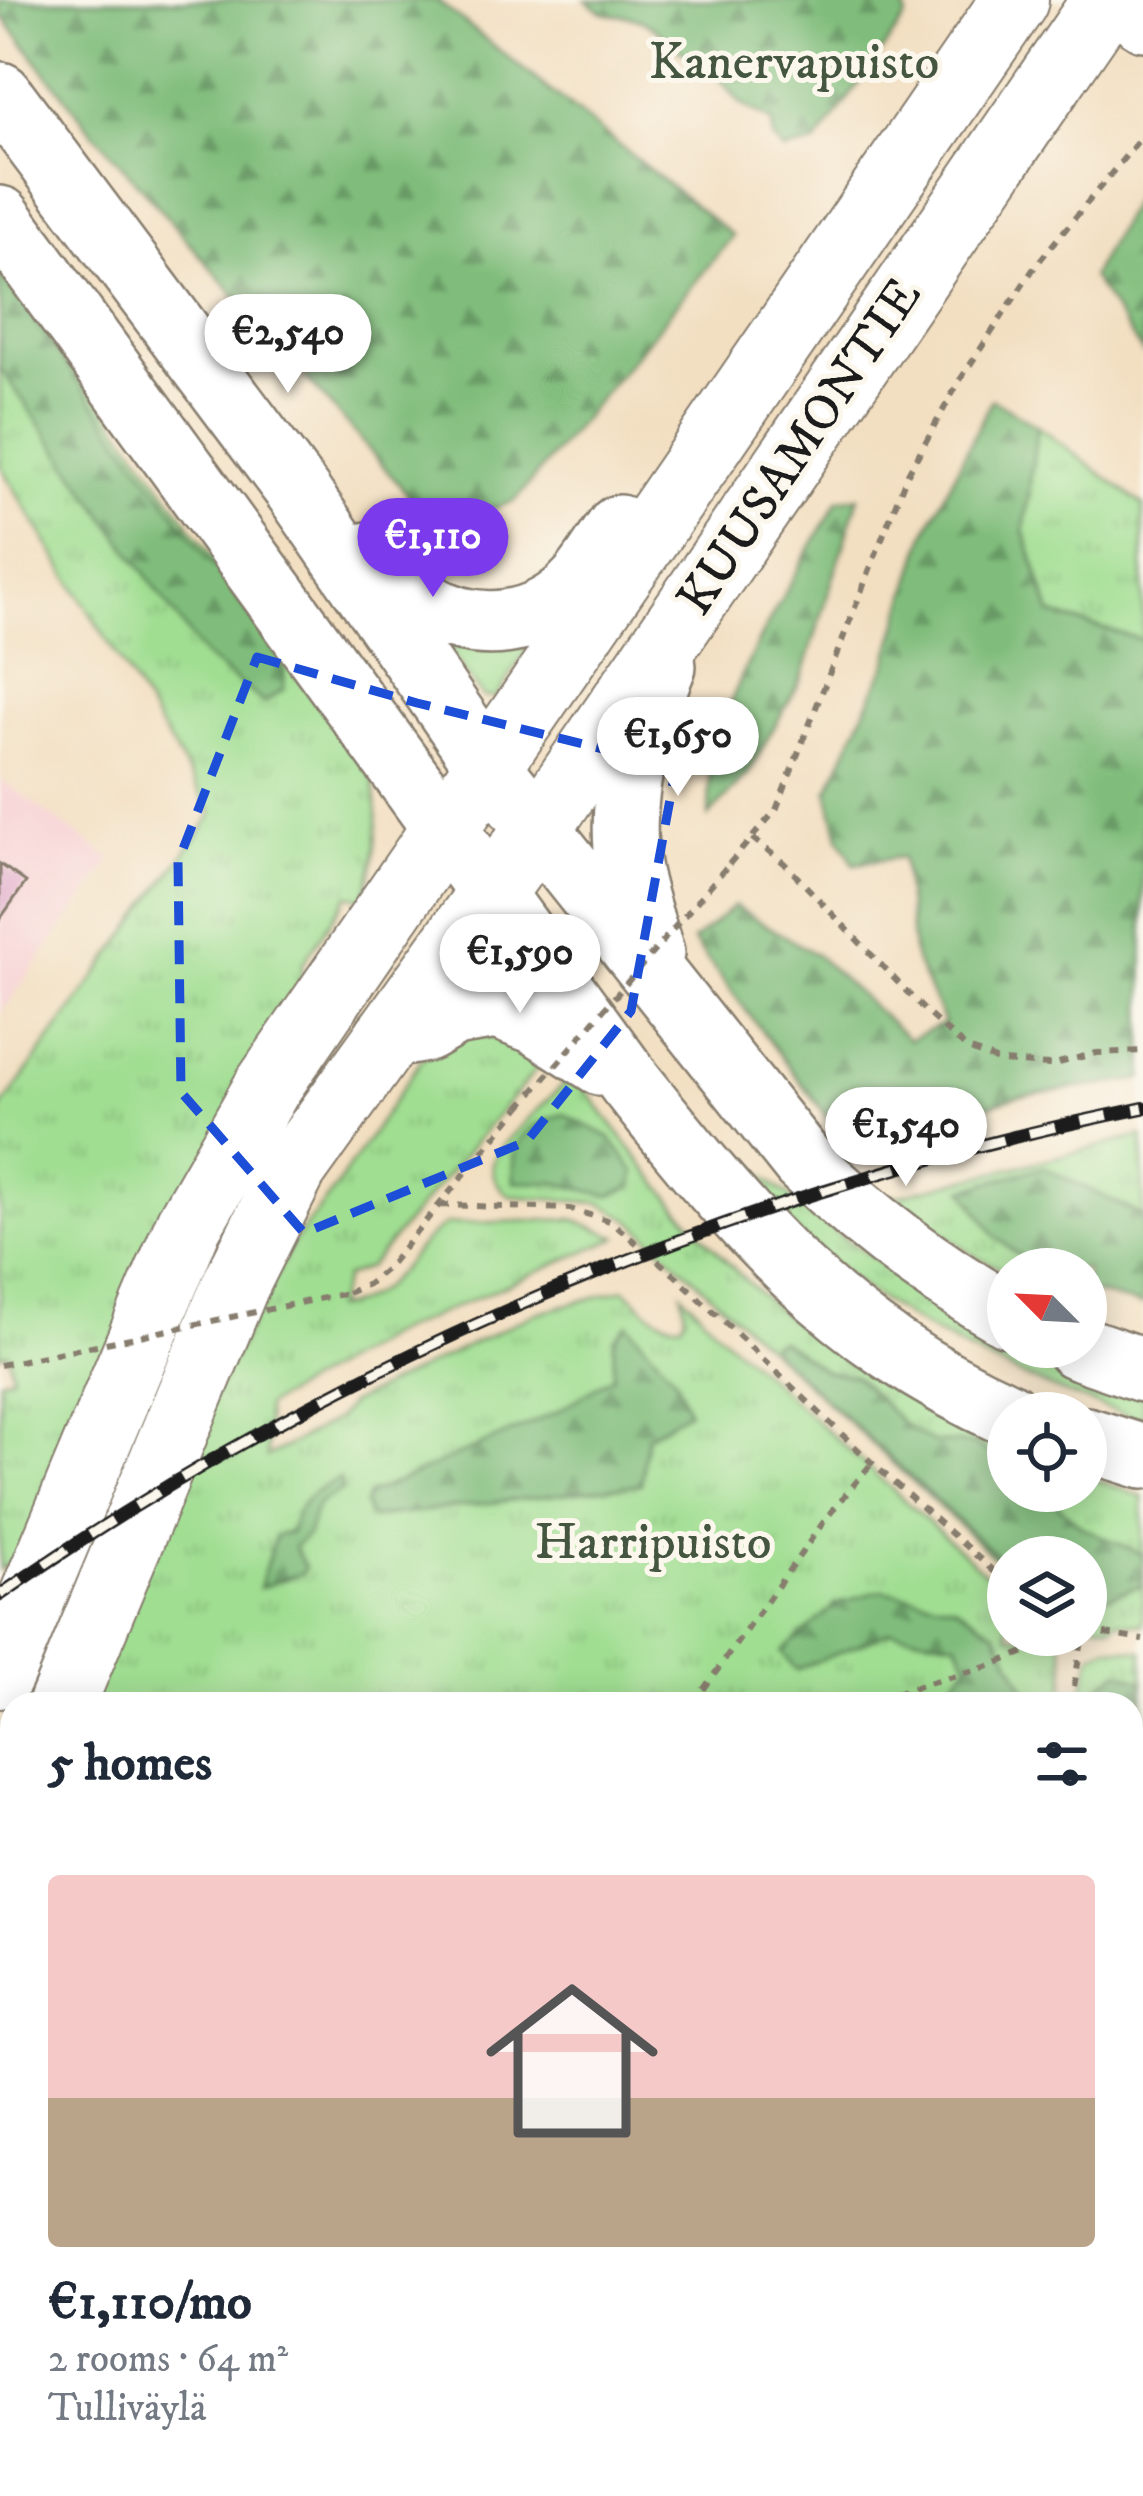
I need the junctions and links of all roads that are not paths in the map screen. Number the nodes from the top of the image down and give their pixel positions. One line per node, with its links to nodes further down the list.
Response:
1 (1016, 0): 6 (highway, KUUSAMONTIE)
2 (1106, 0): 3 (street); 8 (highway, KUUSAMONTIE)
3 (1143, 25)
4 (0, 94): 7 (main road)
5 (0, 218): 10 (main road)
6 (824, 282): 7 (main road); 9 (highway, KUUSAMONTIE)
7 (296, 489): 9 (main road)
8 (682, 620): 11 (highway, KUUSAMONTIE); 13 (main road)
9 (488, 766): 10 (highway, KUUSAMONTIE); 11 (main road)
10 (445, 828): 12 (main road); 22 (highway, KUUSAMONTIE)
11 (537, 830): 12 (highway, KUUSAMONTIE); 13 (main road)
12 (491, 893): 14 (highway, KUUSAMONTIE); 15 (main road)
13 (659, 978): 16 (main road)
14 (386, 1037): 15 (main road); 23 (highway, KUUSAMONTIE)
15 (629, 1081): 19 (main road)
16 (987, 1304)
17 (1107, 1357): 18 (main road)
18 (1143, 1370)
19 (987, 1405)
20 (1107, 1445): 21 (main road)
21 (1143, 1456)
22 (0, 1676)
23 (67, 1692)

